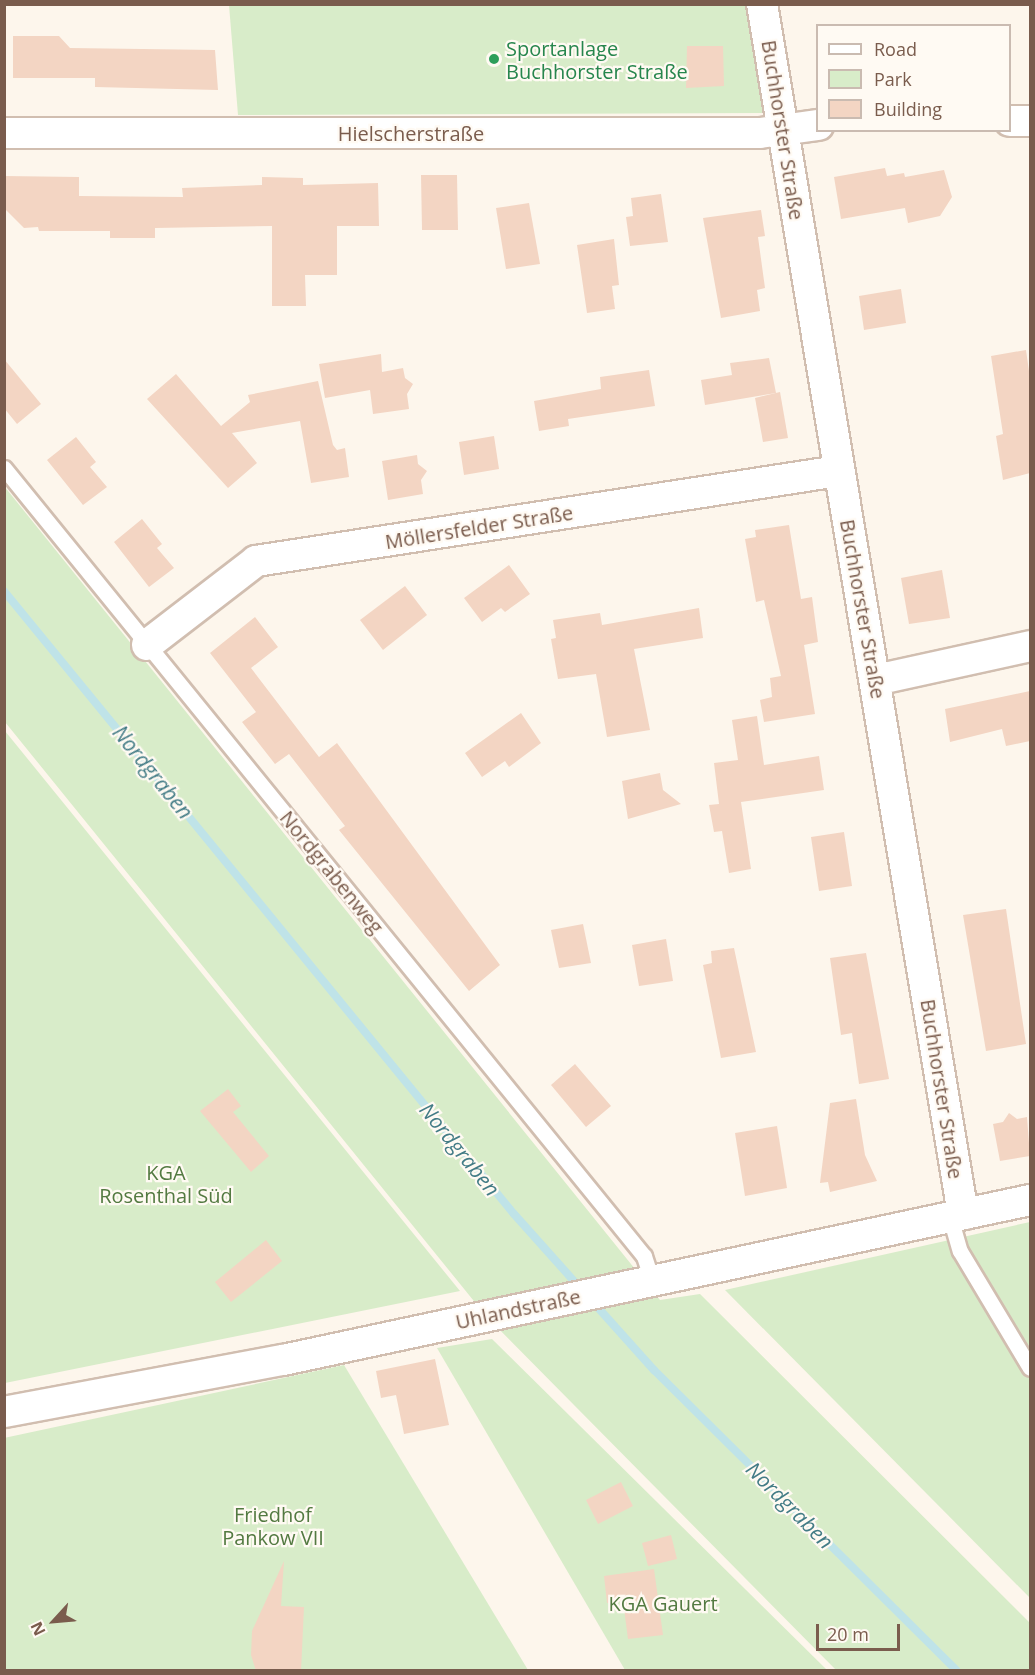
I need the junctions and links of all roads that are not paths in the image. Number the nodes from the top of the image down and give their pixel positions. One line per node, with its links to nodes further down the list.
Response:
1 (762, 4): 5 (street, Buchhorster Straße)
2 (1011, 121): 3 (street)
3 (1030, 121)
4 (816, 125): 5 (street, Hielscherstraße)
5 (784, 129): 6 (street, Hielscherstraße); 8 (street, Buchhorster Straße)
6 (4, 133)
7 (4, 468): 9 (lane, Nordgrabenweg)
8 (838, 471): 9 (street, Möllersfelder Straße); 11 (street, Buchhorster Straße)
9 (147, 645): 14 (lane, Nordgrabenweg)
10 (1030, 646): 11 (street)
11 (876, 680): 13 (street, Buchhorster Straße)
12 (1030, 1200): 13 (street, Uhlandstraße)
13 (956, 1216): 14 (street, Uhlandstraße); 15 (lane)
14 (647, 1281): 16 (street, Uhlandstraße)
15 (1030, 1368)
16 (4, 1412)

